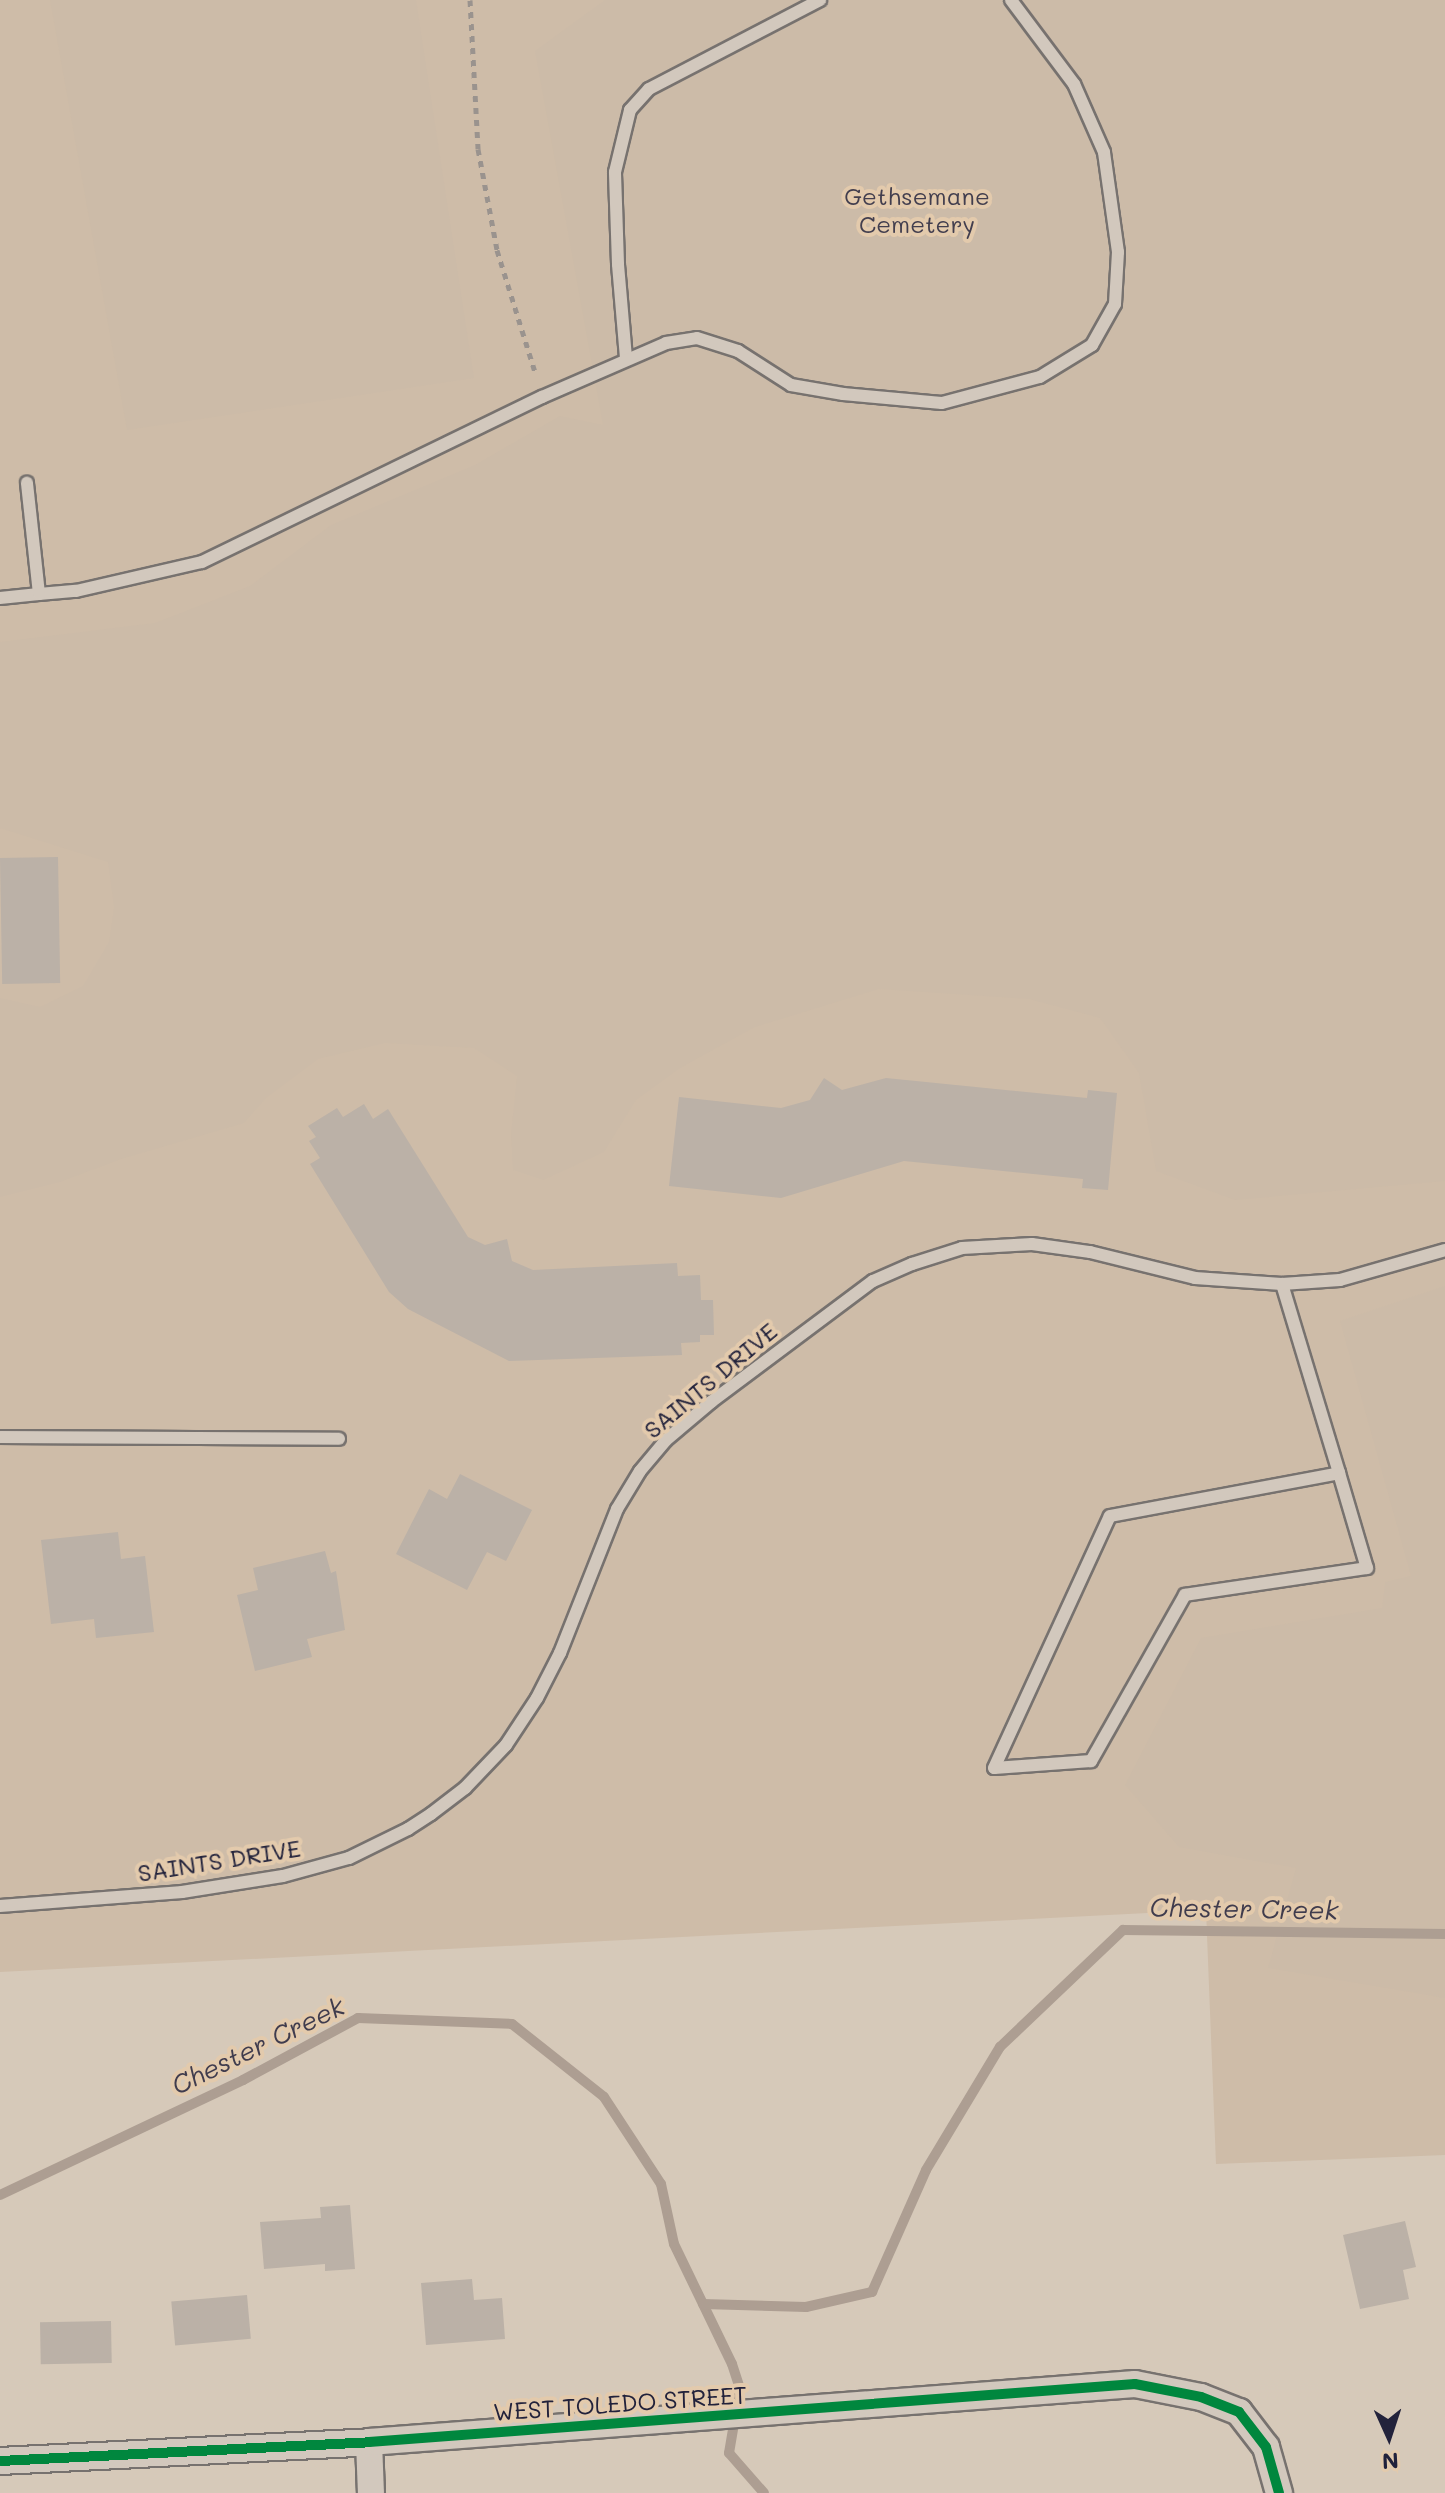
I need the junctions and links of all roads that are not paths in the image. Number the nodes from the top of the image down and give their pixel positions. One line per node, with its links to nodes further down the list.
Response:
1 (820, 0): 3 (lane)
2 (1011, 0): 3 (lane)
3 (626, 358): 5 (lane)
4 (27, 483): 5 (lane)
5 (39, 594): 6 (lane)
6 (0, 598)
7 (1445, 1250): 8 (lane, SAINTS DRIVE)
8 (1282, 1284): 11 (lane); 12 (lane, SAINTS DRIVE)
9 (0, 1437): 10 (lane)
10 (339, 1439)
11 (1339, 1473): 11 (lane)
12 (0, 1906)
13 (369, 2442): 14 (street, WEST TOLEDO STREET); 15 (street); 16 (street, WEST TOLEDO STREET)
14 (0, 2461)
15 (371, 2493)
16 (1279, 2493)

